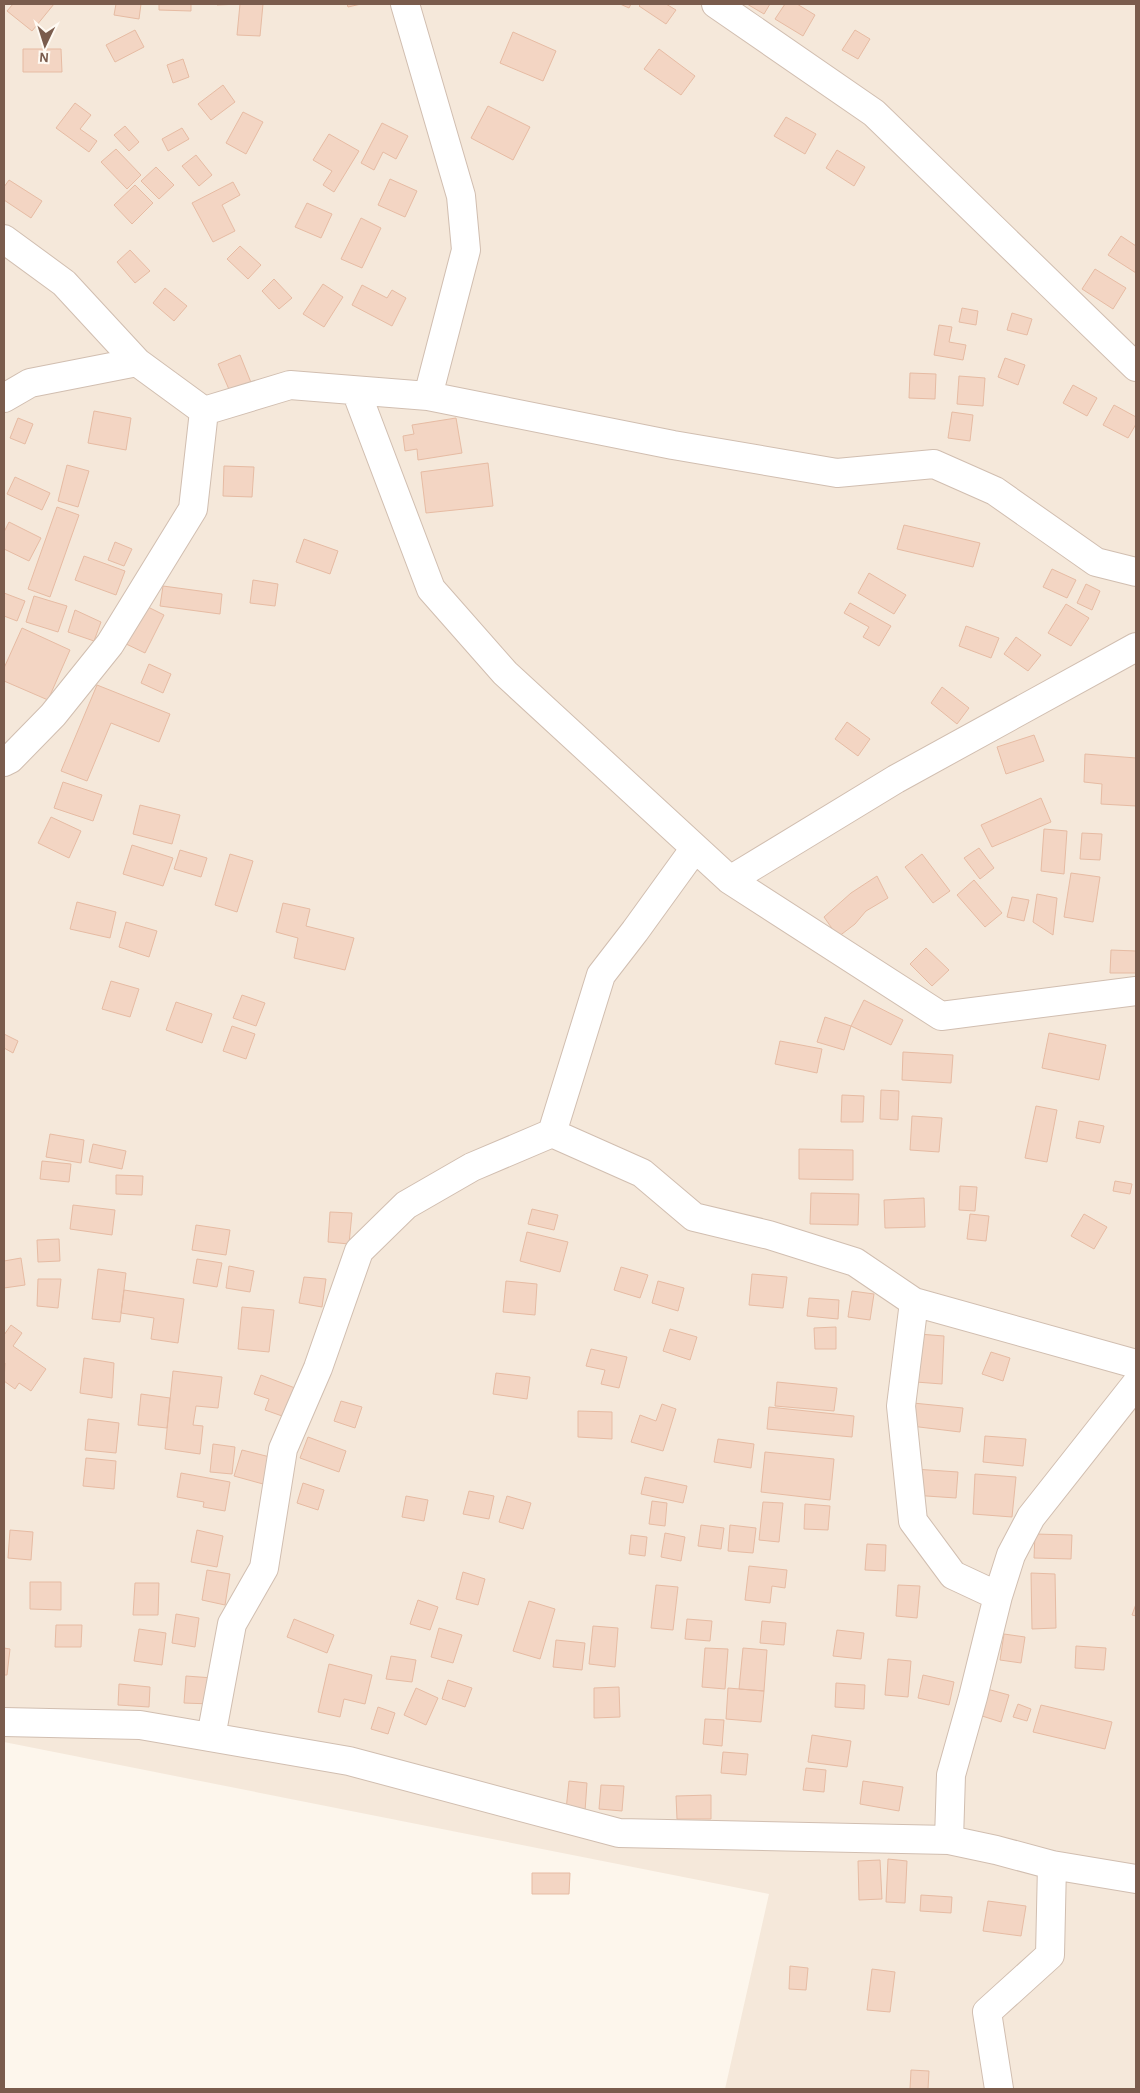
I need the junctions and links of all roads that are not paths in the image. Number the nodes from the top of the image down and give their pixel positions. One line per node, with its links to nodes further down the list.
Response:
1 (404, 4): 7 (street)
2 (716, 4): 5 (street)
3 (4, 239): 4 (street)
4 (137, 362): 8 (street); 9 (street)
5 (1136, 367)
6 (356, 391): 7 (street); 9 (street); 13 (street)
7 (428, 396): 10 (street)
8 (4, 398)
9 (204, 411): 12 (street)
10 (1136, 572)
11 (1136, 647): 14 (street)
12 (4, 762)
13 (695, 848): 14 (street); 16 (street)
14 (730, 880): 15 (street)
15 (1136, 991)
16 (552, 1134): 17 (street); 22 (street)
17 (914, 1302): 18 (street); 20 (street)
18 (1136, 1364)
19 (1136, 1384): 20 (street)
20 (998, 1596): 23 (street)
21 (4, 1722): 22 (street)
22 (211, 1737): 23 (street)
23 (949, 1840): 24 (street)
24 (1052, 1866): 25 (street); 26 (street)
25 (1136, 1879)
26 (1000, 2089)

